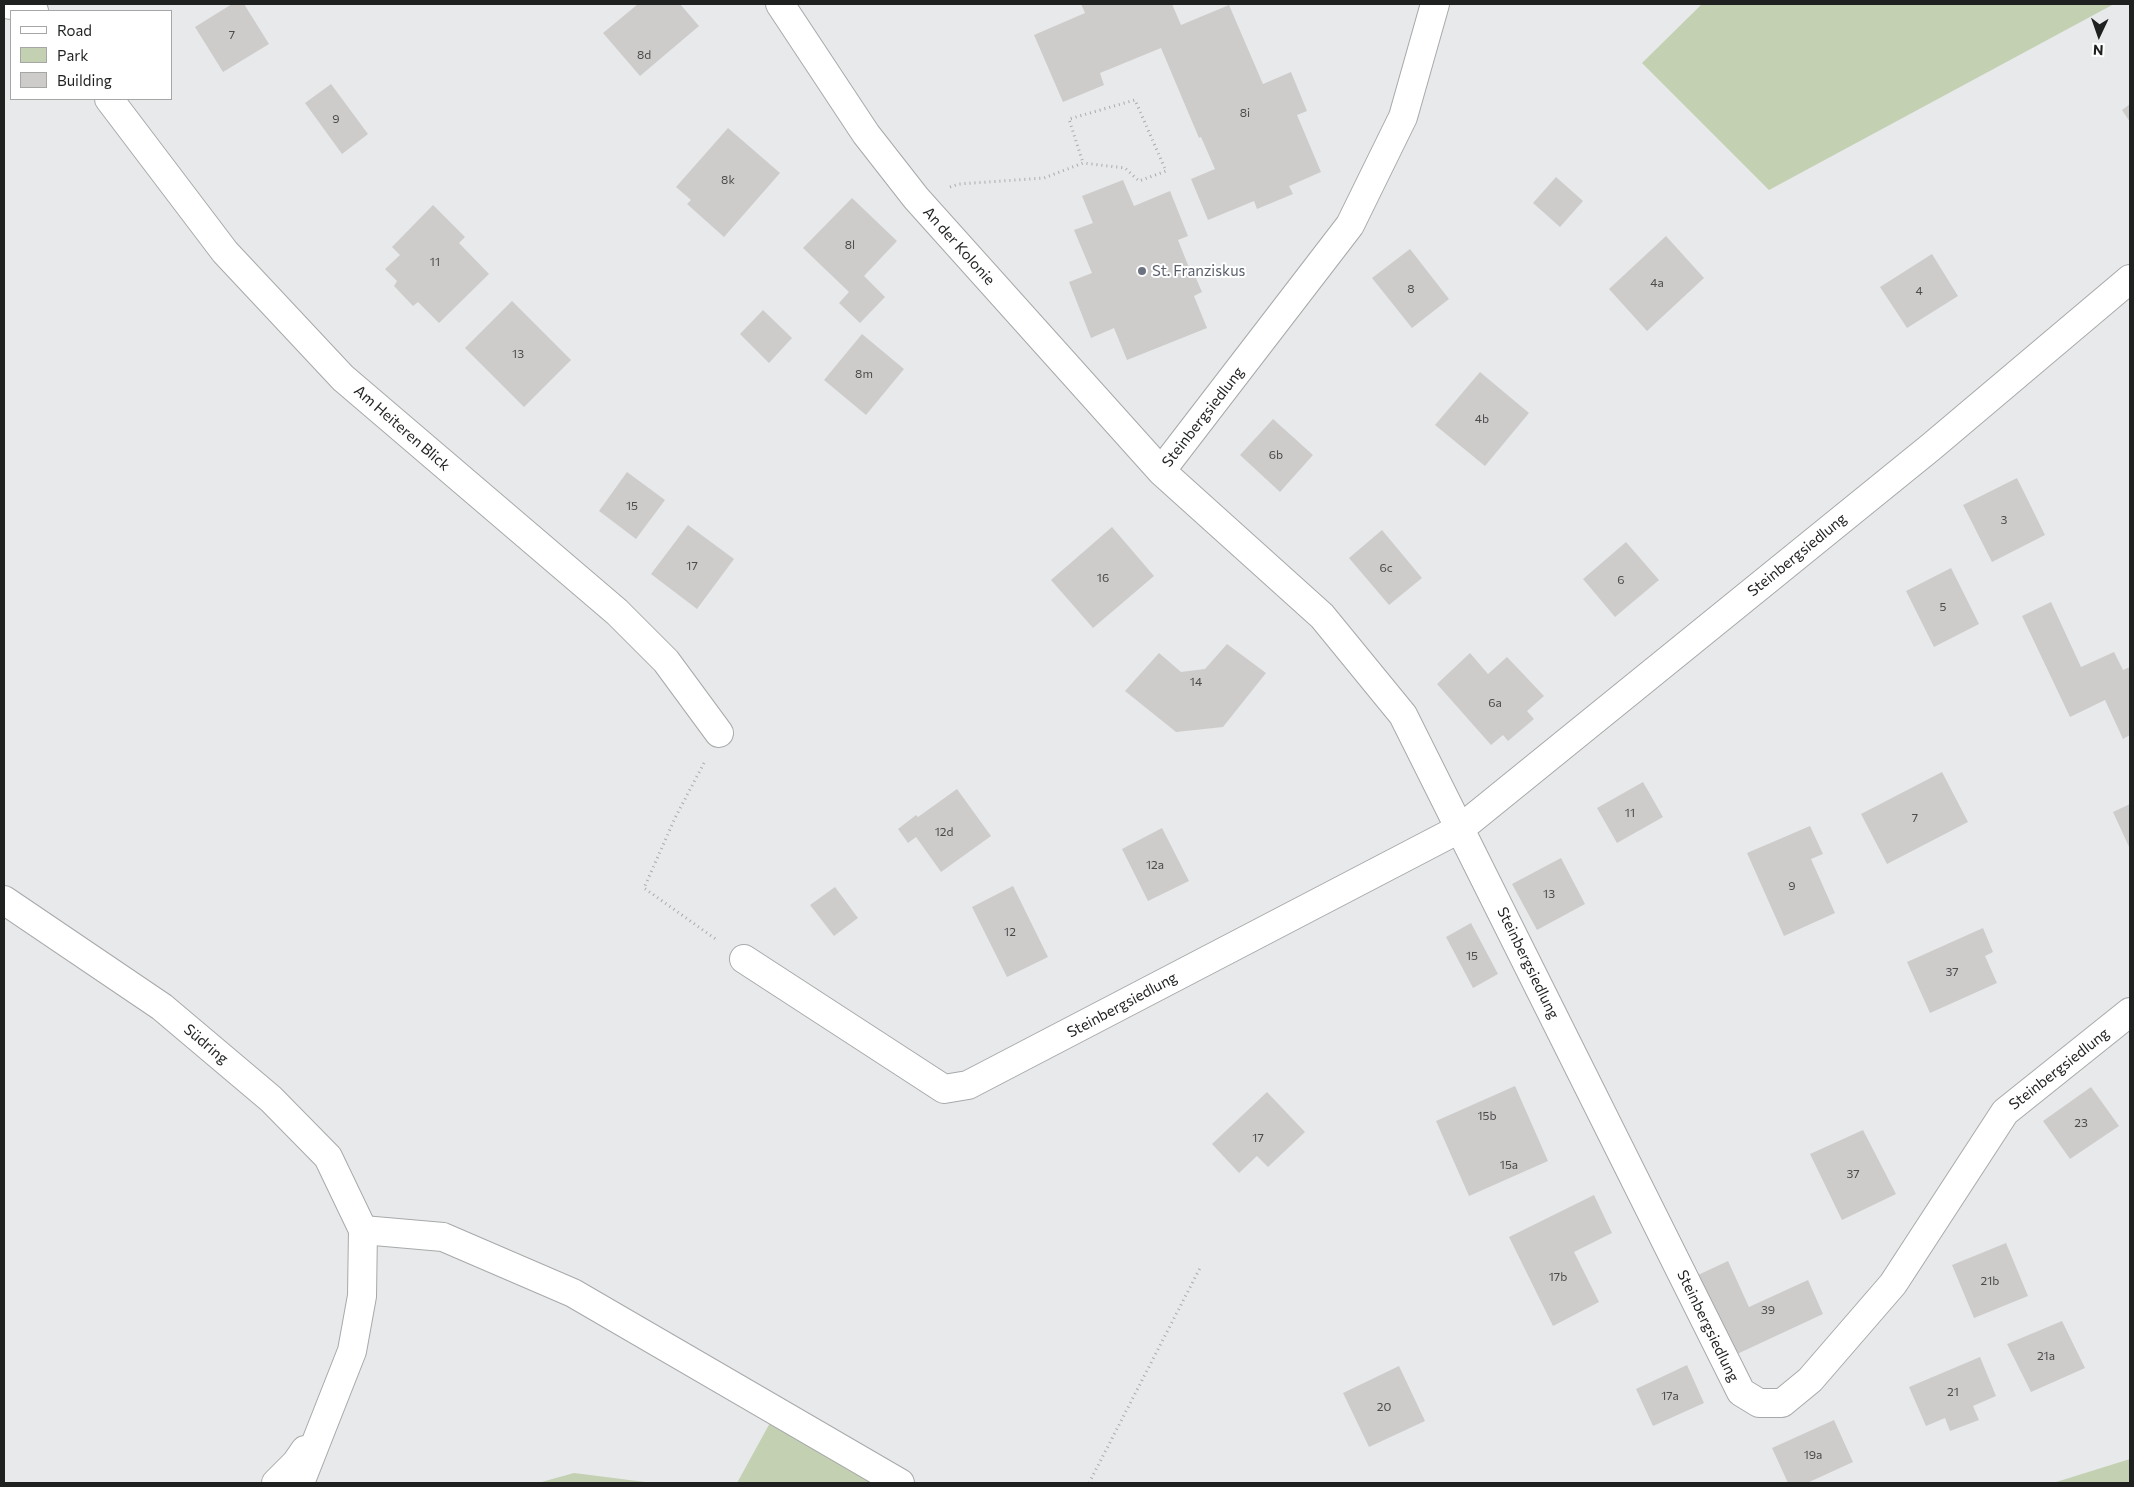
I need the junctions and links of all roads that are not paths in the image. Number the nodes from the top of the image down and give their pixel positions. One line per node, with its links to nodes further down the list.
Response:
1 (4, 4): 4 (street)
2 (780, 4): 7 (street, An der Kolonie)
3 (1435, 4): 7 (street, Steinbergsiedlung)
4 (32, 10)
5 (110, 100): 8 (street, Am Heiteren Blick)
6 (2130, 279): 9 (street, Steinbergsiedlung)
7 (1161, 470): 9 (street, Steinbergsiedlung)
8 (719, 733)
9 (1461, 828): 11 (street, Steinbergsiedlung); 12 (street, Steinbergsiedlung)
10 (4, 900): 13 (street, Südring)
11 (744, 959)
12 (2130, 1012)
13 (364, 1230): 14 (street); 17 (street)
14 (326, 1420): 15 (street); 16 (street)
15 (276, 1483)
16 (300, 1483)
17 (900, 1483)

